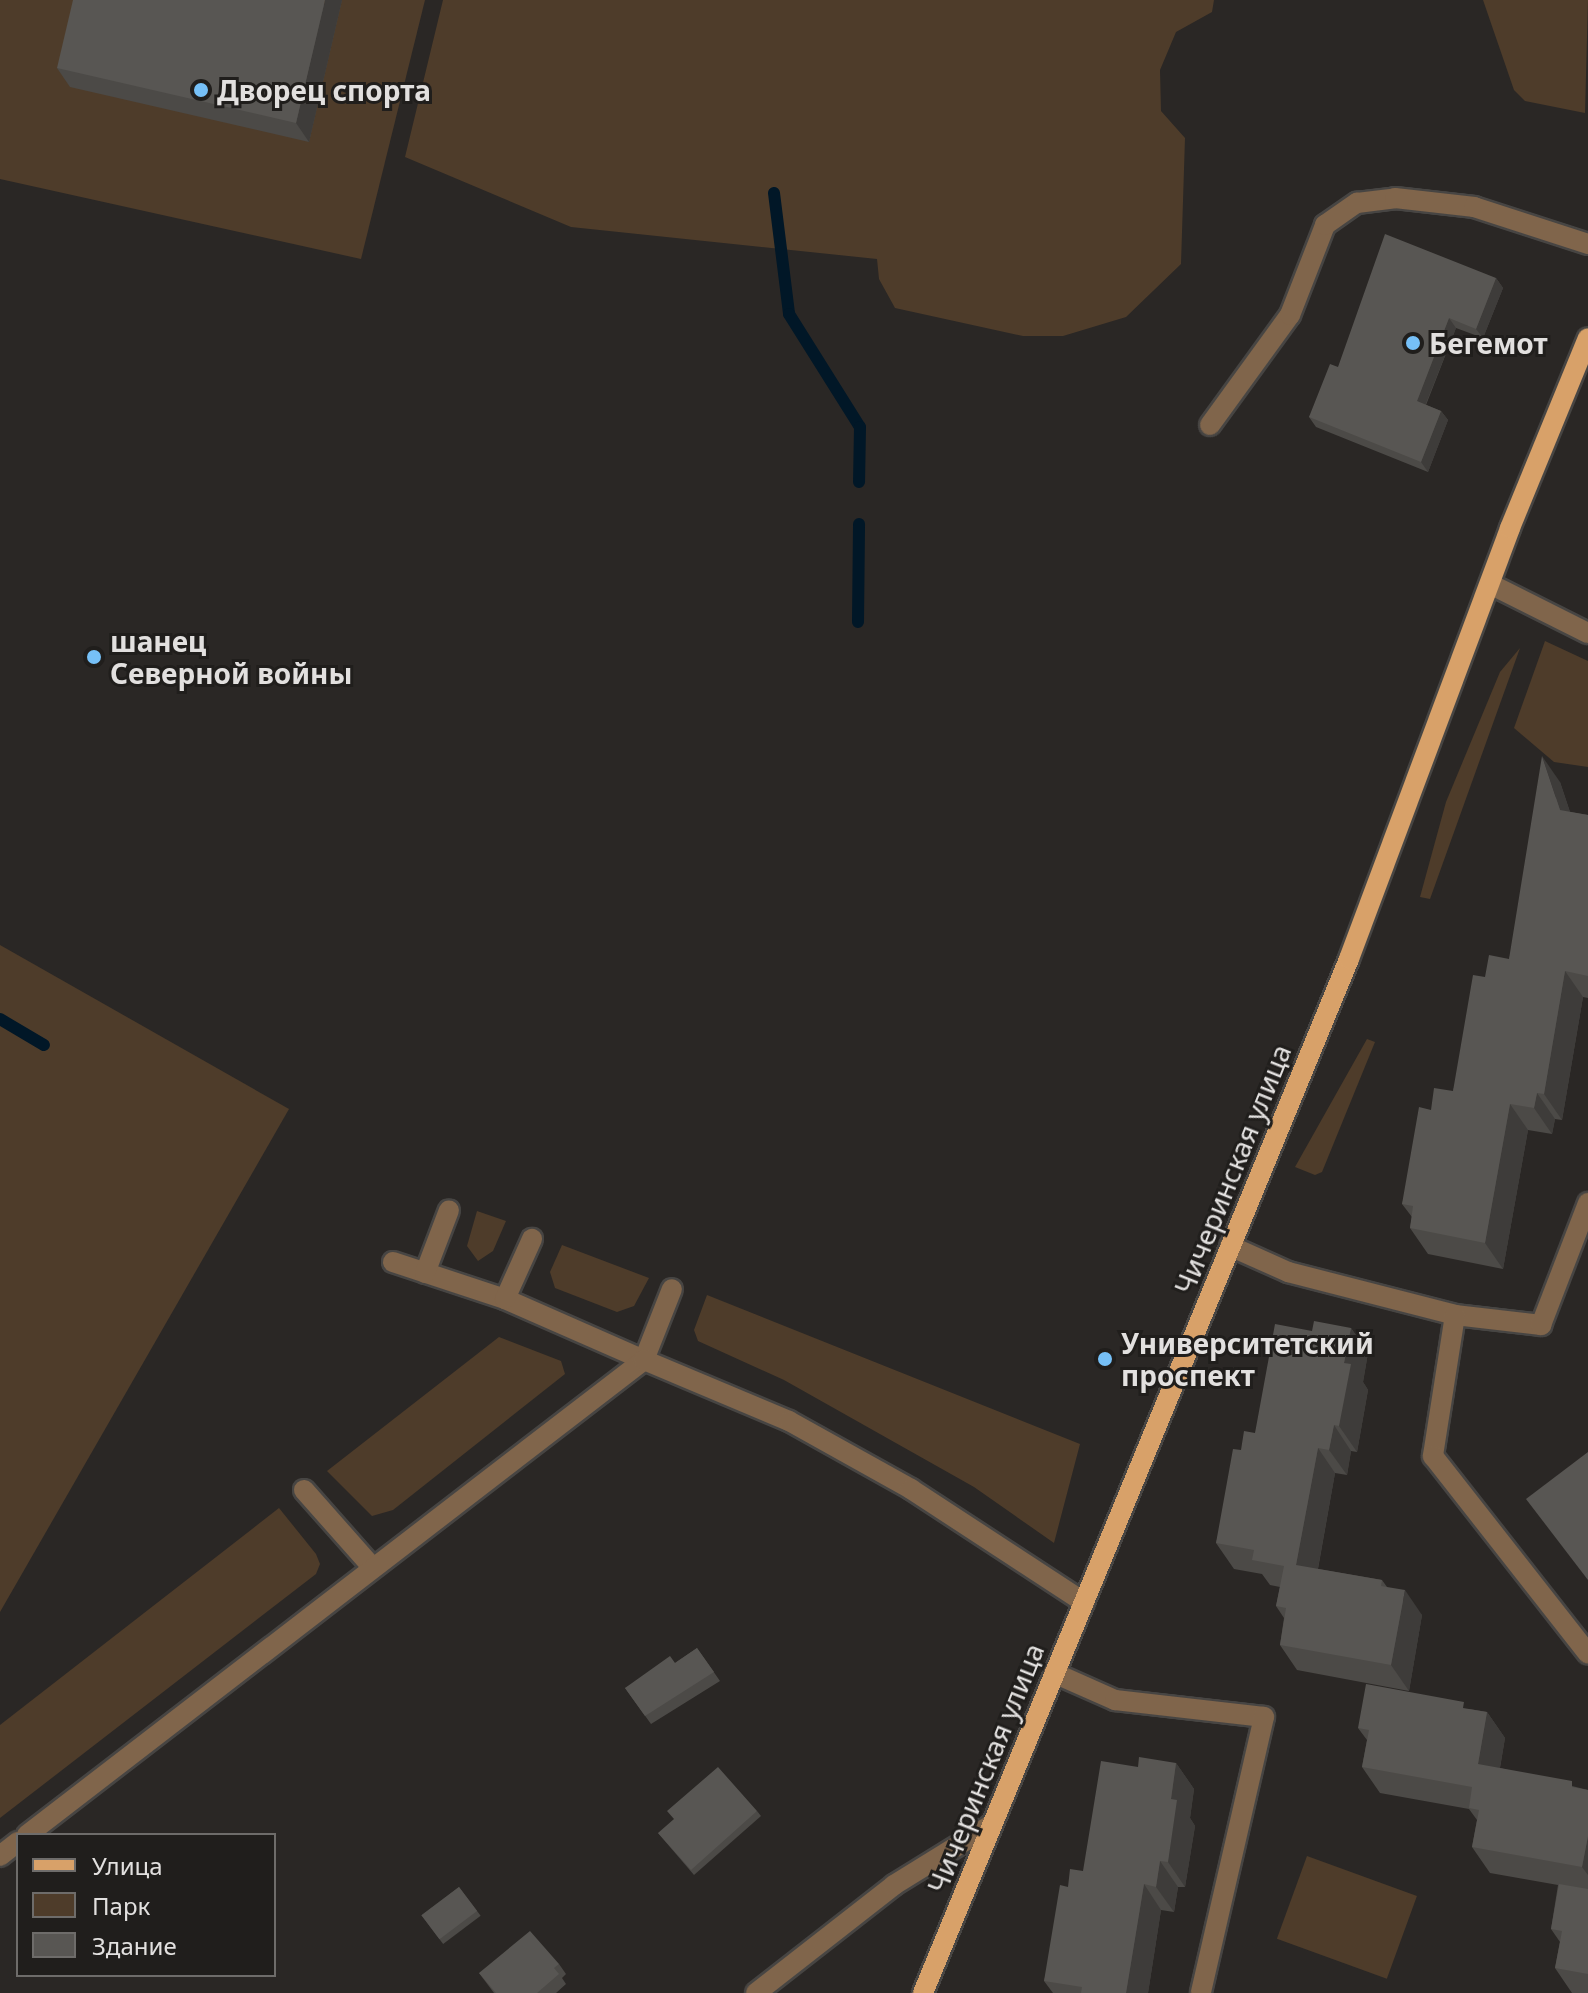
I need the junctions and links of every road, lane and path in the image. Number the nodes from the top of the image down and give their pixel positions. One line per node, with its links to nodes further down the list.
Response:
1 (1588, 244): 3 (street)
2 (1588, 338): 4 (main road, Чичеринская улица)
3 (1210, 425)
4 (1490, 584): 5 (street); 9 (main road, Чичеринская улица)
5 (1588, 633)
6 (1588, 1203): 14 (street)
7 (449, 1210): 11 (street)
8 (532, 1239): 13 (street)
9 (1230, 1246): 14 (street); 18 (main road, Чичеринская улица)
10 (393, 1262): 11 (street)
11 (425, 1273): 13 (street)
12 (672, 1289): 15 (street)
13 (505, 1299): 15 (street)
14 (1455, 1315): 19 (street)
15 (644, 1360): 17 (street); 18 (street)
16 (304, 1490): 17 (street)
17 (373, 1568): 22 (street)
18 (1084, 1602): 20 (main road, Чичеринская улица)
19 (1588, 1654)
20 (1054, 1673): 21 (main road, Чичеринская улица); 27 (street)
21 (991, 1825): 25 (street); 26 (main road, Чичеринская улица)
22 (30, 1833)
23 (16, 1844): 24 (street)
24 (0, 1856)
25 (756, 1993)
26 (923, 1993)
27 (1201, 1993)

